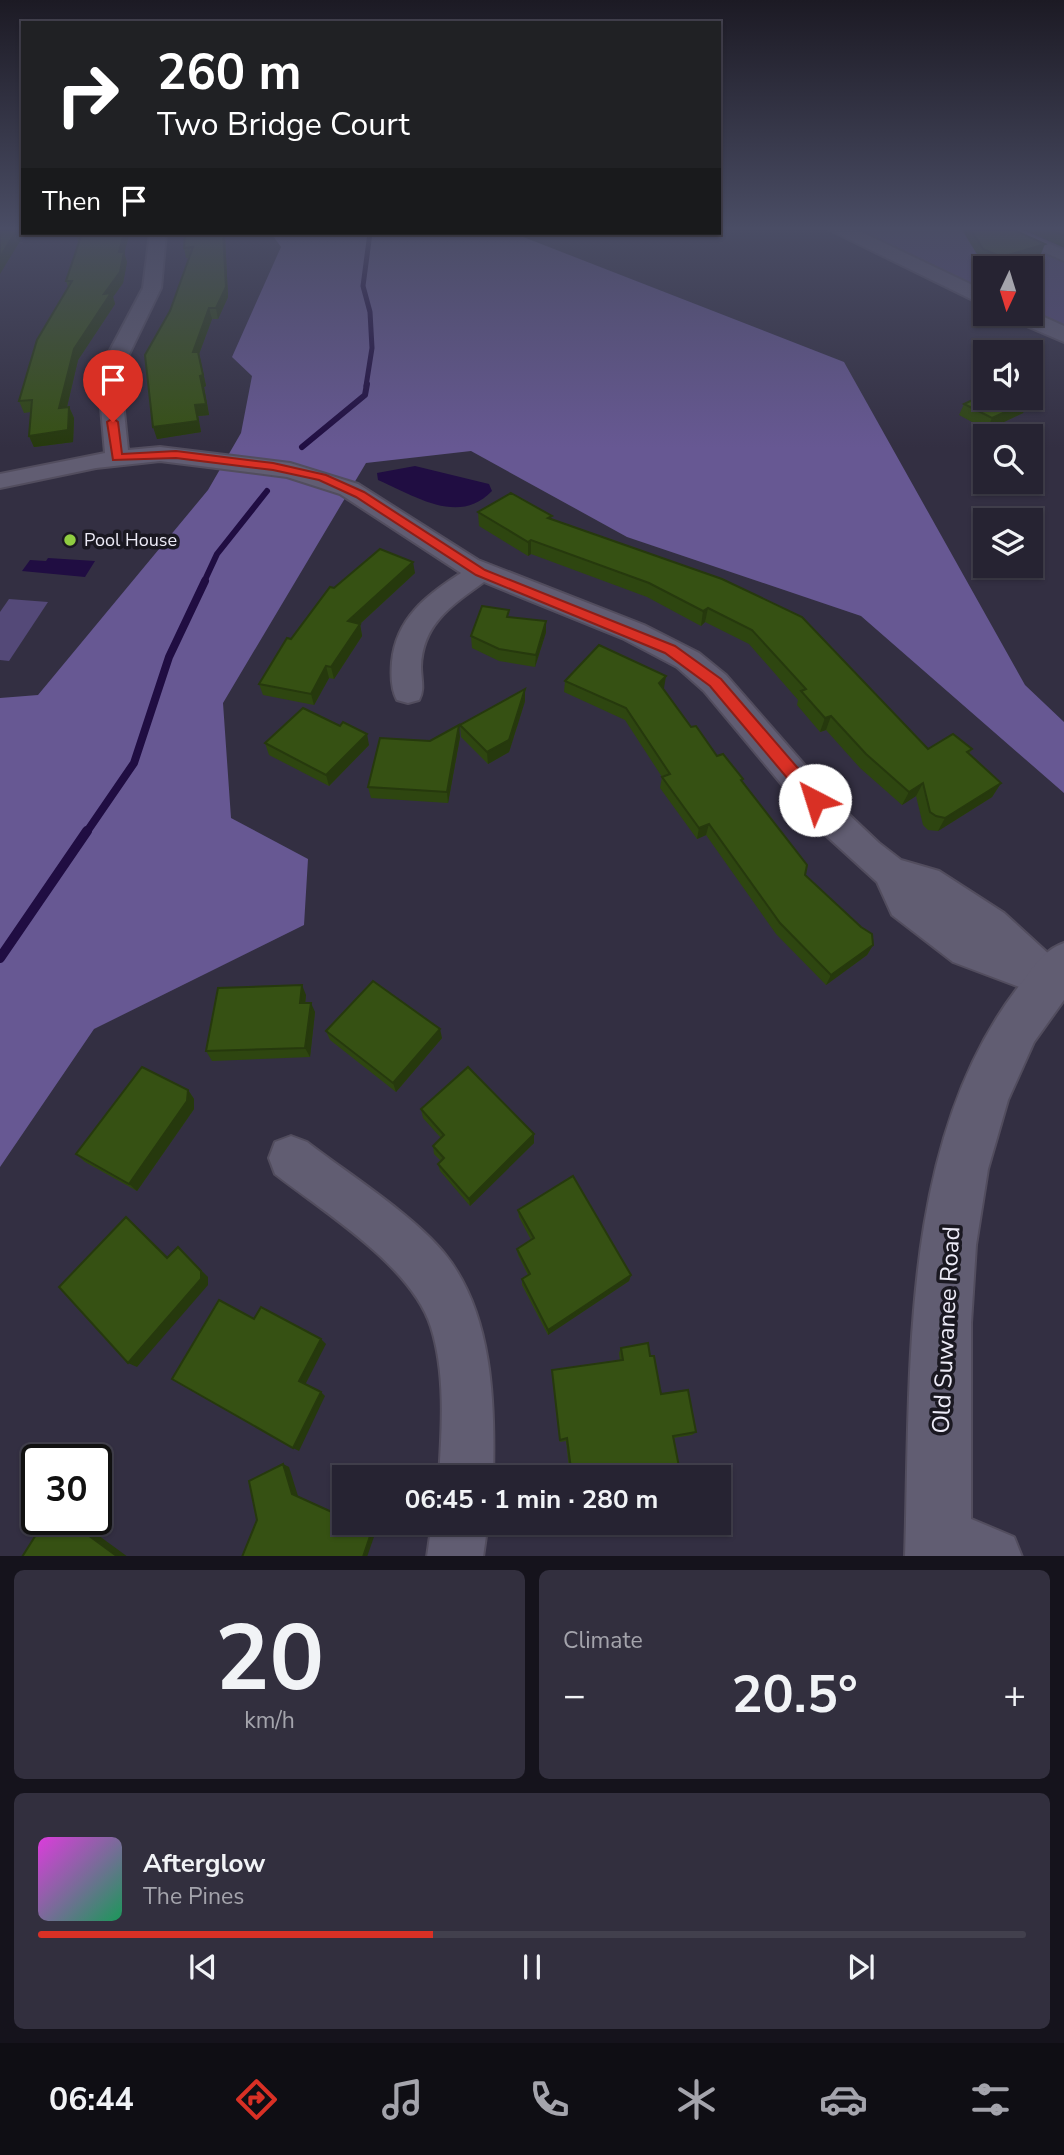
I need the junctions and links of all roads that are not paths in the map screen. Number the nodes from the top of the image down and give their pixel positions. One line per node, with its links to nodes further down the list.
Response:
1 (145, 303): 4 (street)
2 (1043, 325): 3 (street)
3 (1064, 335)
4 (117, 458): 5 (street); 6 (street)
5 (0, 481)
6 (480, 573): 7 (street); 8 (street)
7 (408, 692)
8 (1057, 971): 12 (street, Old Suwanee Road)
9 (292, 1158): 10 (street)
10 (466, 1465)
11 (458, 1535): 13 (street)
12 (938, 1545): 14 (street)
13 (455, 1556)
14 (994, 1556)

